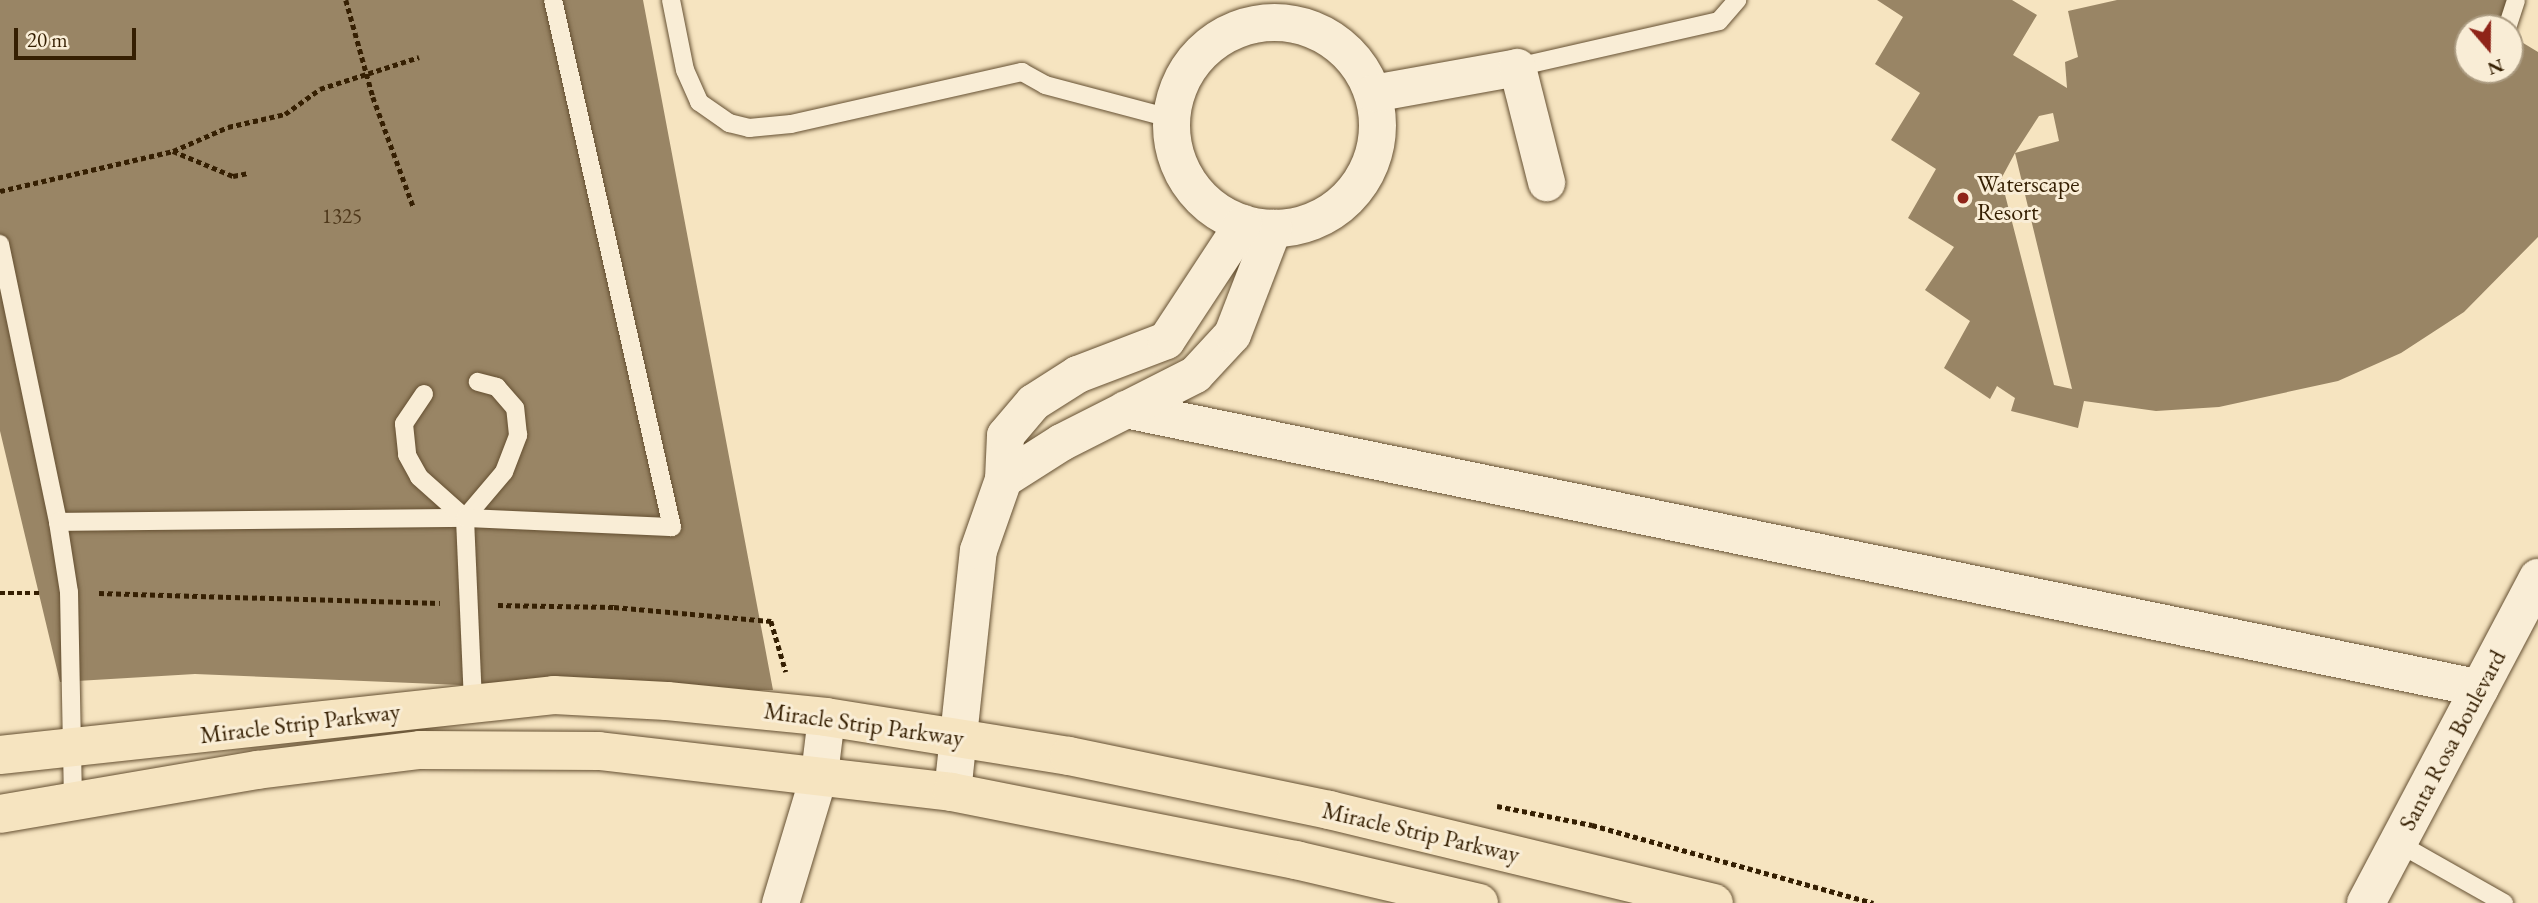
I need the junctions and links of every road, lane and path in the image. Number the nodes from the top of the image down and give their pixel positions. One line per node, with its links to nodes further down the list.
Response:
1 (346, 0): 8 (path)
2 (552, 0): 22 (lane)
3 (671, 0): 10 (lane)
4 (1737, 0): 7 (lane)
5 (1248, 12): 9 (street); 10 (street)
6 (419, 57): 8 (path)
7 (1517, 66): 9 (street); 13 (street)
8 (366, 73): 11 (path); 15 (path)
9 (1373, 93): 16 (street)
10 (1170, 118): 16 (street)
11 (173, 151): 12 (path); 14 (path)
12 (248, 173)
13 (1546, 182)
14 (0, 191)
15 (413, 206)
16 (1258, 225): 20 (street); 21 (street)
17 (0, 244): 23 (lane)
18 (478, 382): 22 (lane)
19 (424, 394): 22 (lane)
20 (1125, 409): 21 (street); 25 (street)
21 (1003, 479): 28 (street)
22 (465, 517): 23 (lane); 26 (lane)
23 (58, 522): 29 (lane)
24 (2538, 578): 25 (street, Santa Rosa Boulevard)
25 (2480, 688): 35 (street, Santa Rosa Boulevard)
26 (472, 702): 27 (highway, Miracle Strip Parkway); 29 (highway, Miracle Strip Parkway)
27 (826, 717): 28 (highway, Miracle Strip Parkway); 31 (street)
28 (960, 737): 32 (street); 38 (highway, Miracle Strip Parkway)
29 (75, 750): 30 (highway, Miracle Strip Parkway); 33 (lane)
30 (0, 755)
31 (819, 774): 32 (highway, Miracle Strip Parkway); 33 (highway, Miracle Strip Parkway); 36 (street)
32 (952, 792): 37 (highway, Miracle Strip Parkway)
33 (74, 799): 34 (highway, Miracle Strip Parkway)
34 (0, 814)
35 (2398, 844): 39 (street, Santa Rosa Boulevard); 40 (lane)
36 (780, 903)
37 (1479, 903)
38 (1714, 903)
39 (2366, 903)
40 (2504, 903)

